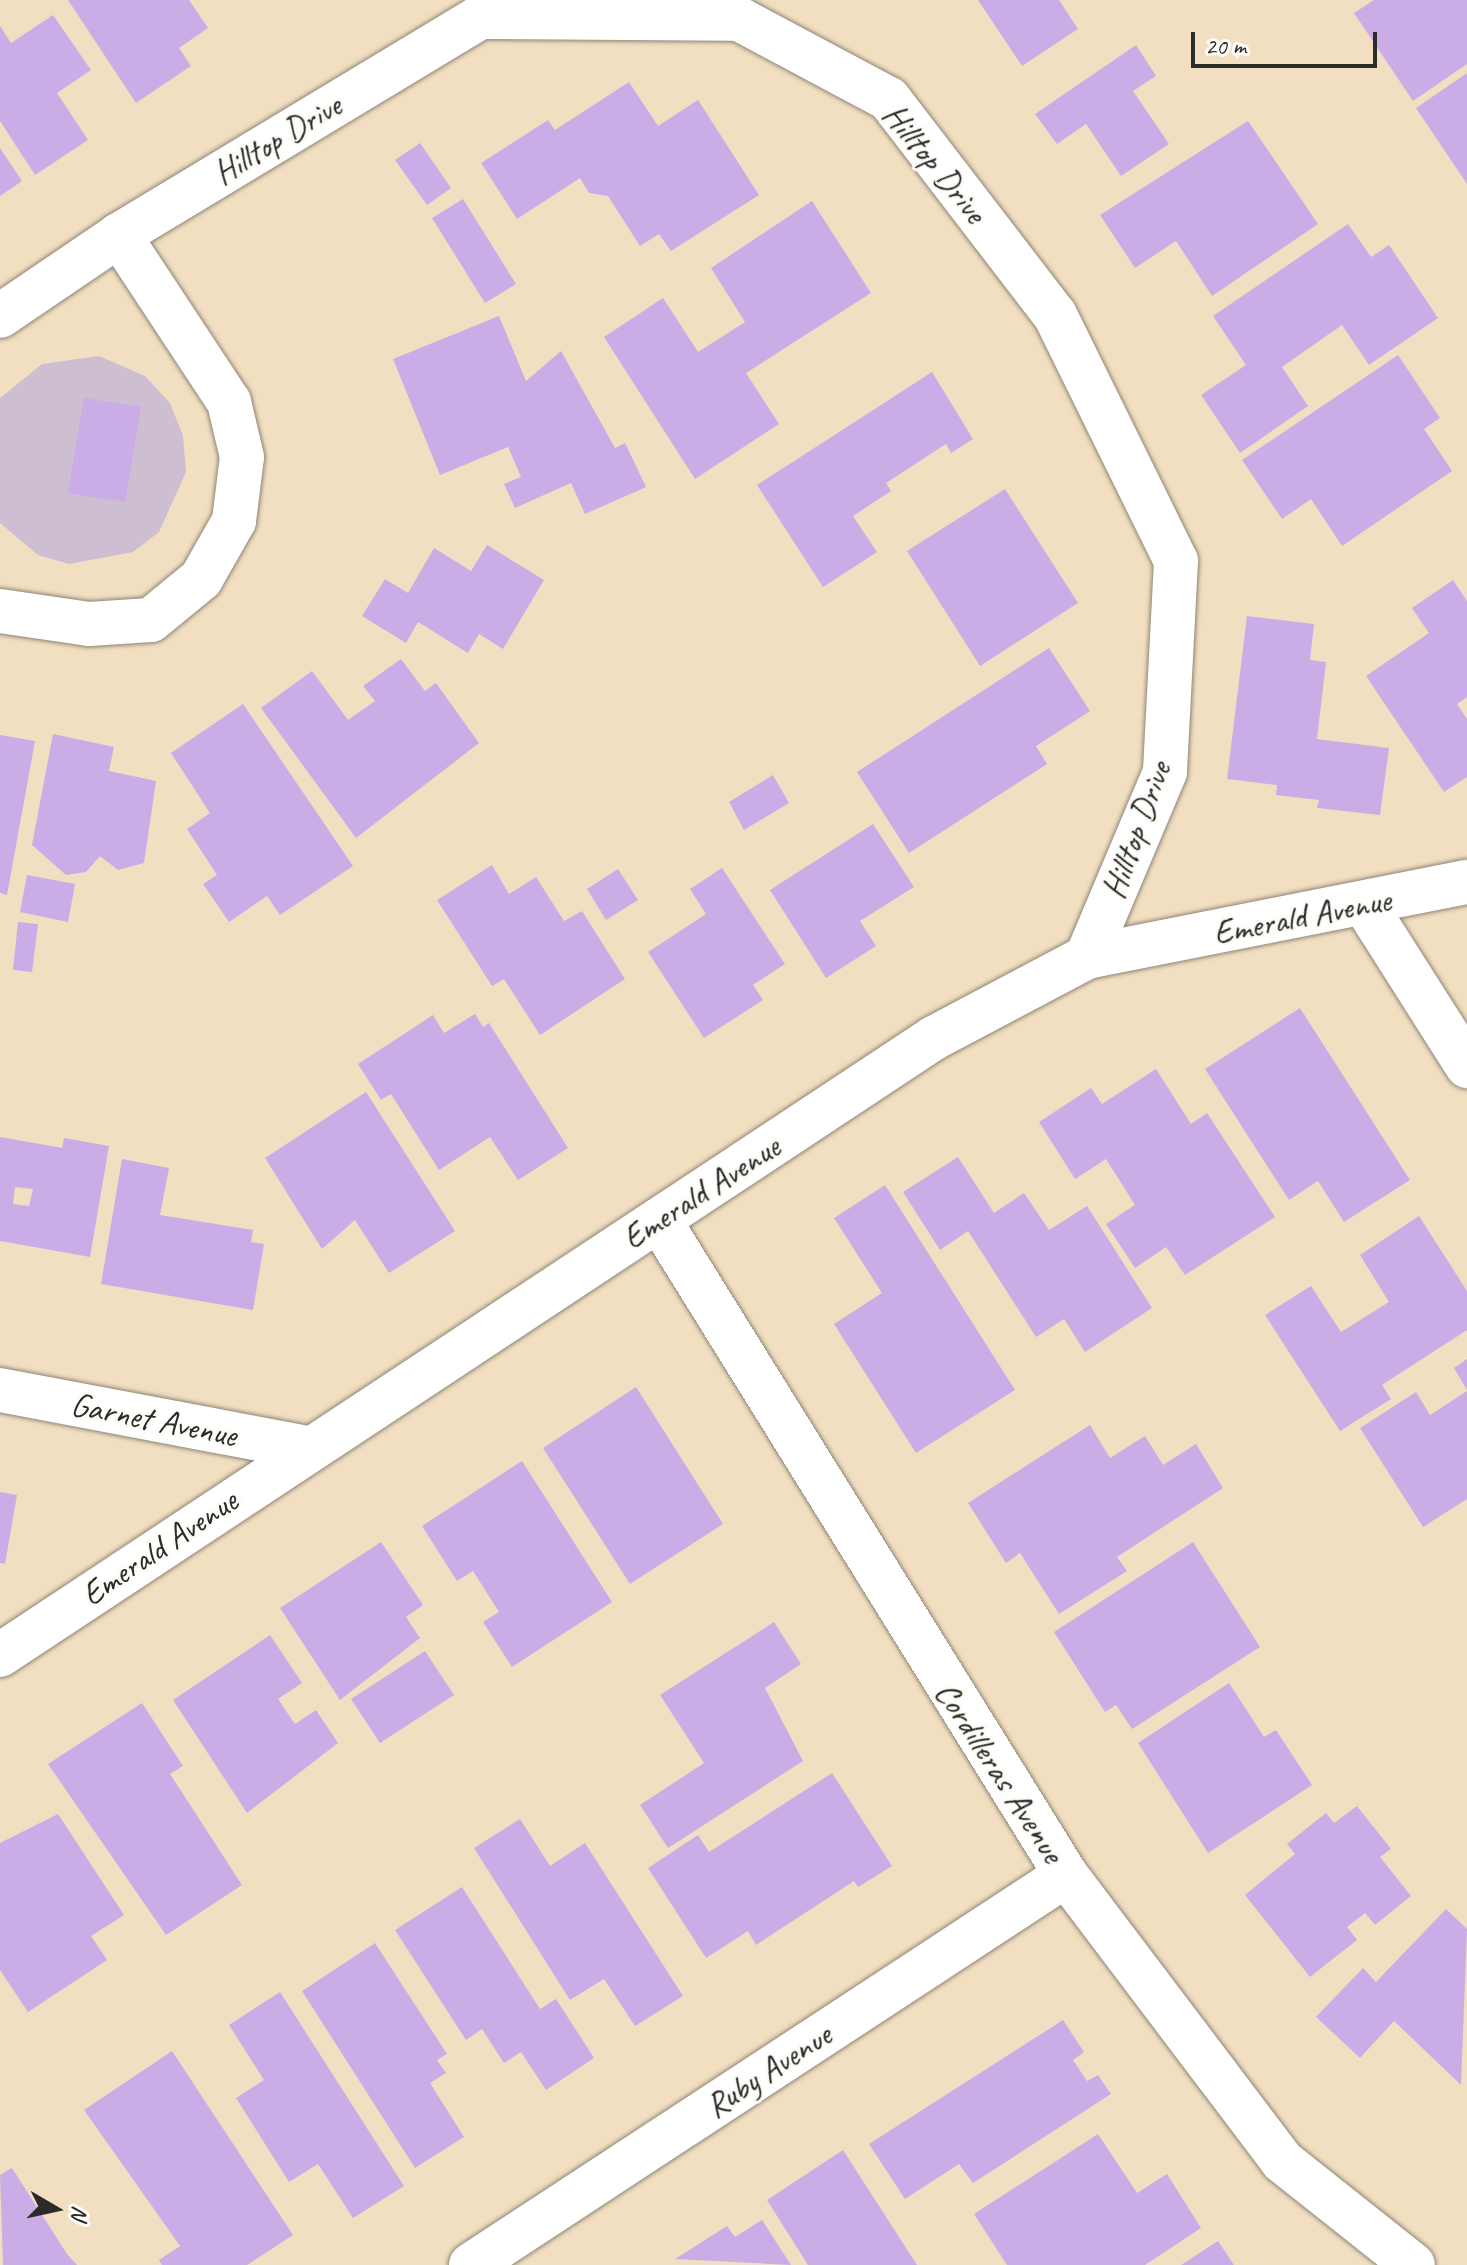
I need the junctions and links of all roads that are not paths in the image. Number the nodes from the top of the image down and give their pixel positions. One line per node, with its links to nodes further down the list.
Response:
1 (119, 235): 2 (street, Hilltop Drive); 3 (street); 6 (street, Hilltop Drive)
2 (0, 316)
3 (0, 611)
4 (1467, 882): 5 (street, Emerald Avenue)
5 (1365, 905): 6 (street, Emerald Avenue); 7 (street)
6 (1087, 957): 8 (street, Emerald Avenue)
7 (1467, 1066)
8 (659, 1220): 10 (street, Emerald Avenue); 12 (street, Cordilleras Avenue)
9 (0, 1390): 10 (street, Garnet Avenue)
10 (307, 1448): 11 (street, Emerald Avenue)
11 (0, 1655)
12 (1066, 1875): 13 (street, Ruby Avenue); 14 (street, Cordilleras Avenue)
13 (471, 2265)
14 (1413, 2265)

